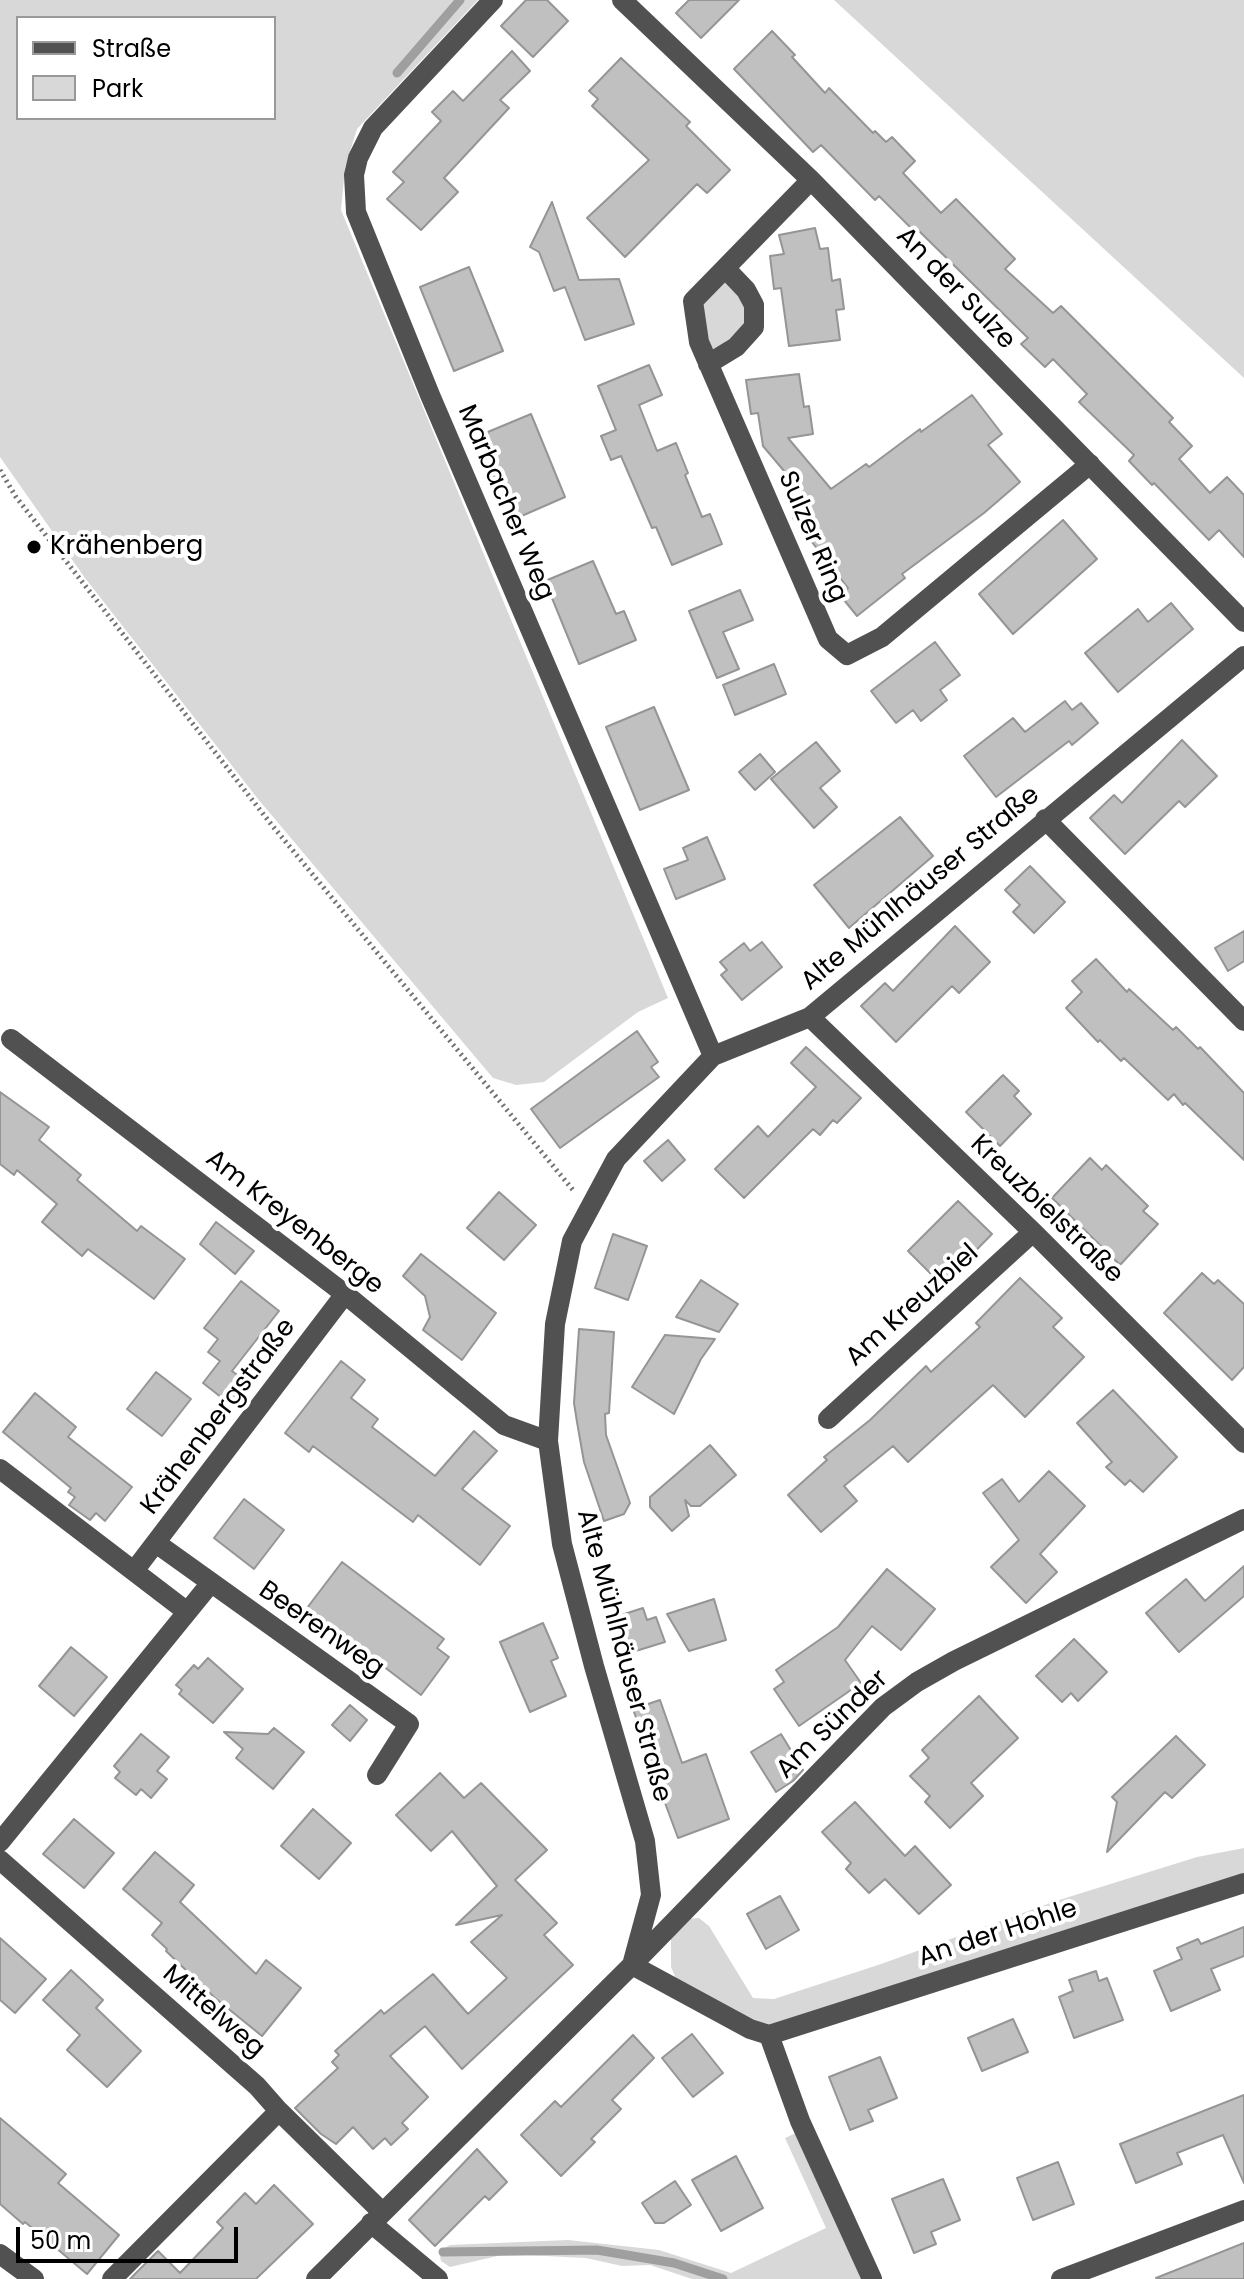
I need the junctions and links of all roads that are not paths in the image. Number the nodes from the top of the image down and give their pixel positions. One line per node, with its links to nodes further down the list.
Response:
1 (493, 0): 13 (street, Marbacher Weg)
2 (622, 0): 3 (street, An der Sulze)
3 (811, 180): 4 (street, Sulzer Ring); 6 (street, An der Sulze)
4 (725, 268): 5 (street, Sulzer Ring); 5 (street)
5 (708, 364): 6 (street, Sulzer Ring)
6 (1090, 464): 7 (street, An der Sulze)
7 (1244, 622)
8 (1244, 656): 9 (street, Alte Mühlhäuser Straße)
9 (1045, 819): 10 (street, Alte Mühlhäuser Straße); 11 (street)
10 (810, 1017): 13 (street, Alte Mühlhäuser Straße); 14 (street, Kreuzbielstraße)
11 (1244, 1021)
12 (11, 1039): 15 (street, Am Kreyenberge)
13 (713, 1056): 17 (street, Alte Mühlhäuser Straße)
14 (1033, 1232): 16 (street, Am Kreuzbiel); 18 (street, Kreuzbielstraße)
15 (345, 1294): 17 (street, Am Kreyenberge); 21 (street, Krähenbergstraße)
16 (828, 1419)
17 (548, 1441): 29 (street, Alte Mühlhäuser Straße)
18 (1244, 1443)
19 (0, 1469): 22 (street)
20 (1244, 1519): 29 (street, Am Sünder)
21 (156, 1543): 22 (street, Krähenbergstraße); 23 (street, Beerenweg)
22 (134, 1571): 24 (street)
23 (210, 1584): 24 (street); 25 (street, Beerenweg)
24 (186, 1611): 26 (street)
25 (377, 1775)
26 (0, 1842)
27 (0, 1860): 31 (street, Mittelweg)
28 (1244, 1883): 30 (street, An der Hohle)
29 (632, 1965): 30 (street); 33 (street)
30 (769, 2035): 39 (street)
31 (279, 2111): 33 (street, Mittelweg); 36 (street)
32 (1244, 2210): 40 (street)
33 (377, 2218): 37 (street); 38 (street, Mittelweg)
34 (0, 2254): 35 (street)
35 (34, 2279)
36 (112, 2279)
37 (316, 2279)
38 (438, 2279)
39 (872, 2279)
40 (1061, 2279)

